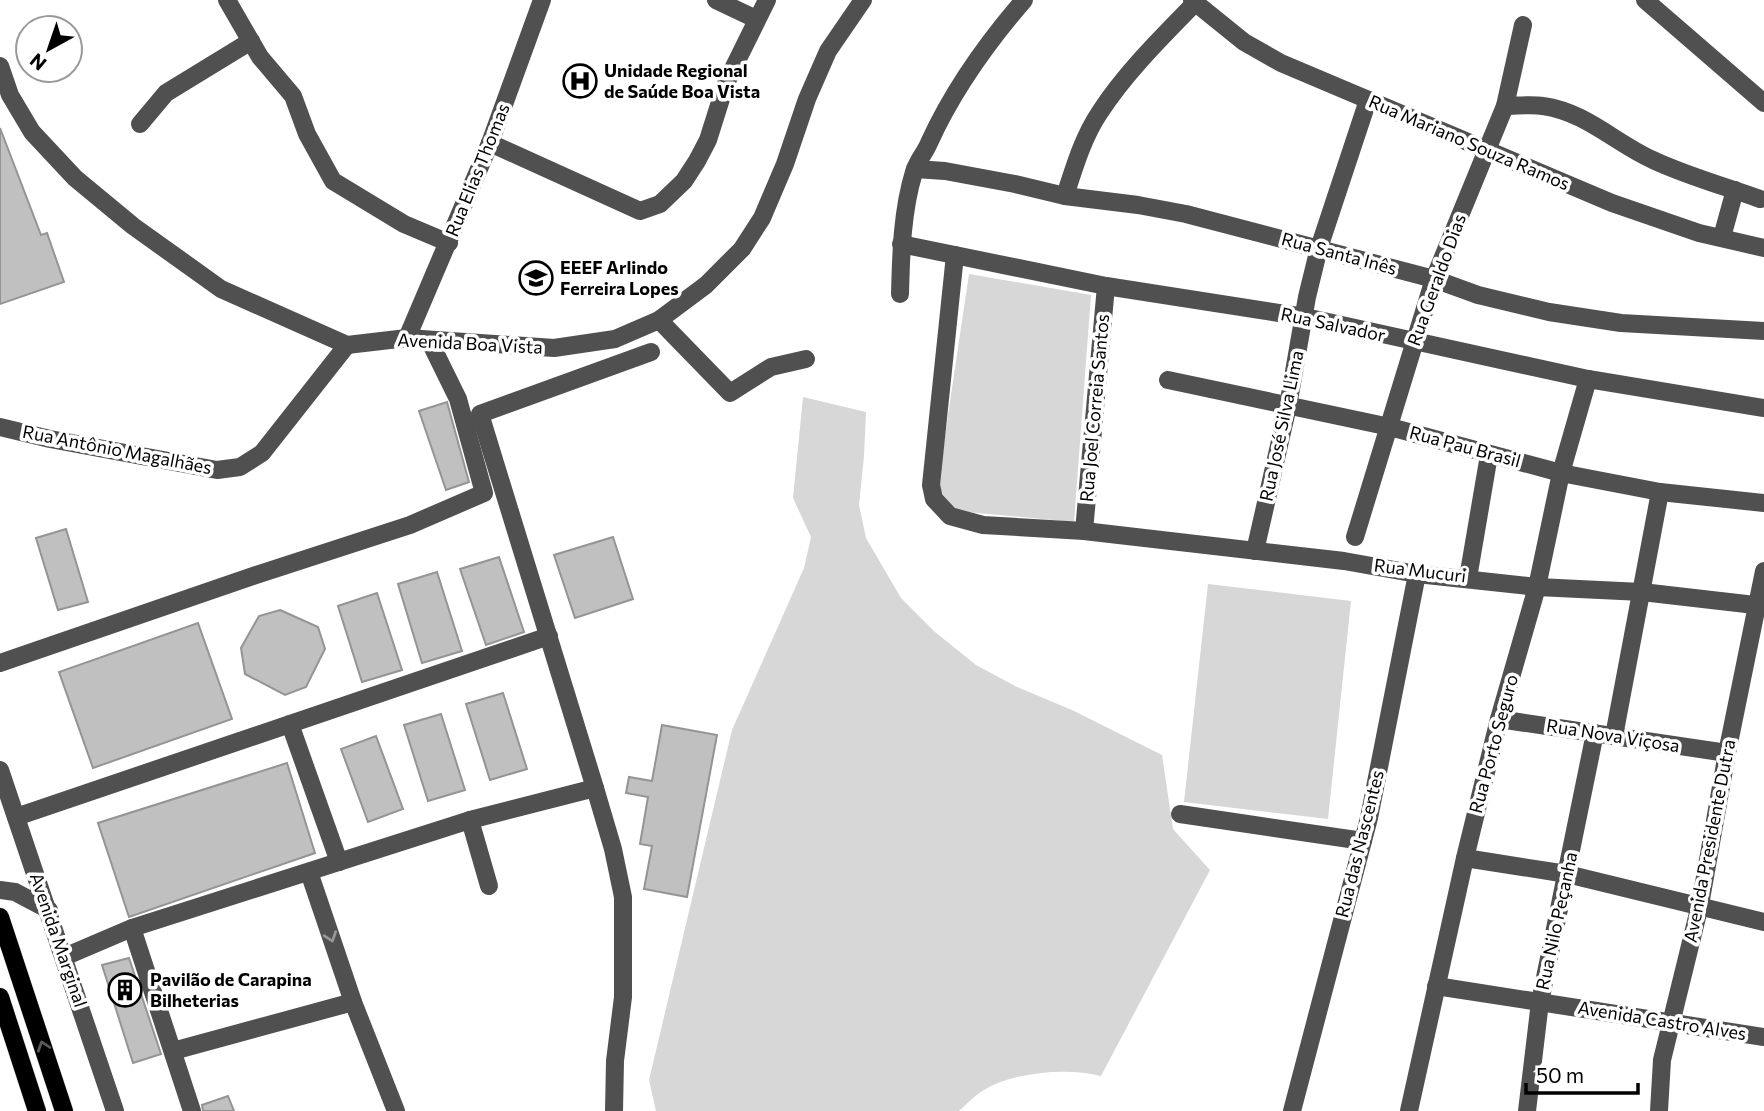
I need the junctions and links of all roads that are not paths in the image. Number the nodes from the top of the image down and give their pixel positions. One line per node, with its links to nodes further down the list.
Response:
1 (227, 0): 11 (street)
2 (542, 0): 17 (street, Rua Elias Thomas)
3 (716, 0): 9 (street)
4 (767, 0): 9 (street)
5 (863, 0): 33 (street, Avenida Boa Vista)
6 (1024, 0): 19 (street)
7 (1645, 0): 14 (street)
8 (1193, 2): 13 (street, Rua Mariano Souza Ramos); 21 (street)
9 (757, 19): 17 (street)
10 (1523, 25): 15 (street, Rua Geraldo Dias)
11 (251, 41): 16 (street); 24 (street)
12 (0, 66): 38 (street)
13 (1368, 100): 18 (street, Rua Mariano Souza Ramos); 26 (street, Rua José Silva Lima)
14 (1764, 103)
15 (1505, 106): 18 (street, Rua Geraldo Dias); 20 (street)
16 (140, 124)
17 (490, 143): 24 (street, Rua Elias Thomas)
18 (1486, 151): 23 (street, Rua Mariano Souza Ramos); 29 (street, Rua Geraldo Dias)
19 (915, 169): 21 (street, Rua Santa Inês); 25 (street)
20 (1735, 190): 22 (street); 23 (street)
21 (1065, 196): 26 (street, Rua Santa Inês)
22 (1760, 199)
23 (1722, 237): 27 (street, Rua Mariano Souza Ramos)
24 (449, 243): 35 (street, Rua Elias Thomas)
25 (901, 244): 28 (street, Rua Salvador); 31 (street)
26 (1319, 248): 29 (street, Rua Santa Inês); 32 (street, Rua José Silva Lima)
27 (1764, 248)
28 (955, 255): 30 (street, Rua Salvador); 53 (street, Rua Mucuri)
29 (1434, 279): 34 (street, Rua Santa Inês); 37 (street, Rua Geraldo Dias)
30 (1106, 286): 32 (street, Rua Salvador); 53 (street, Rua Joel Correia Santos)
31 (901, 294)
32 (1305, 317): 37 (street, Rua Salvador); 44 (street, Rua José Silva Lima)
33 (659, 320): 36 (street, Avenida Boa Vista); 40 (street)
34 (1764, 331)
35 (407, 338): 36 (street, Avenida Boa Vista); 38 (street, Avenida Boa Vista)
36 (429, 340): 43 (street)
37 (1415, 342): 41 (street, Rua Salvador); 47 (street, Rua Geraldo Dias)
38 (347, 345): 48 (street, Rua Antônio Magalhães)
39 (651, 352): 46 (street)
40 (806, 359)
41 (1588, 379): 45 (street, Rua Salvador); 50 (street, Rua Porto Seguro)
42 (1168, 380): 44 (street, Rua Pau Brasil)
43 (458, 399): 46 (street); 63 (street)
44 (1288, 406): 47 (street, Rua Pau Brasil); 55 (street, Rua José Silva Lima)
45 (1764, 408)
46 (480, 414): 62 (street)
47 (1390, 426): 49 (street, Rua Pau Brasil); 54 (street, Rua Geraldo Dias)
48 (0, 427)
49 (1489, 455): 50 (street, Rua Pau Brasil); 58 (street)
50 (1561, 473): 51 (street, Rua Pau Brasil); 59 (street, Rua Porto Seguro)
51 (1660, 492): 52 (street, Rua Pau Brasil); 60 (street)
52 (1764, 503)
53 (1084, 531): 55 (street, Rua Mucuri)
54 (1356, 537)
55 (1255, 551): 57 (street, Rua Mucuri)
56 (1764, 571): 61 (street, Avenida Presidente Dutra)
57 (1417, 574): 58 (street, Rua Mucuri); 74 (street, Rua das Nascentes)
58 (1468, 578): 59 (street, Rua Mucuri)
59 (1537, 587): 60 (street, Rua Mucuri); 64 (street, Rua Porto Seguro)
60 (1642, 592): 61 (street, Rua Mucuri); 67 (street)
61 (1755, 606): 68 (street, Avenida Presidente Dutra)
62 (549, 636): 65 (street); 70 (street)
63 (0, 663)
64 (1499, 719): 66 (street, Rua Nova Viçosa); 75 (street, Rua Porto Seguro)
65 (290, 724): 72 (street); 76 (street)
66 (1595, 733): 67 (street, Rua Nova Viçosa); 78 (street, Rua Nilo Peçanha)
67 (1614, 736): 68 (street, Rua Nova Viçosa)
68 (1727, 753): 81 (street, Avenida Presidente Dutra)
69 (0, 770): 72 (street, Avenida Marginal)
70 (595, 788): 73 (street); 99 (street)
71 (1180, 814): 74 (street)
72 (16, 817): 82 (street, Avenida Marginal)
73 (470, 820): 76 (street); 79 (street)
74 (1363, 841): 100 (street, Rua das Nascentes)
75 (1465, 858): 78 (street); 87 (street, Rua Porto Seguro)
76 (339, 862): 77 (street)
77 (309, 872): 85 (street); 89 (street, one-way to 89)
78 (1567, 874): 81 (street); 90 (street, Rua Nilo Peçanha)
79 (489, 886)
80 (0, 890): 82 (street)
81 (1700, 905): 84 (street); 91 (street, Avenida Presidente Dutra)
82 (49, 910): 86 (street, Avenida Marginal)
83 (0, 917): 95 (main road, one-way to 83)
84 (1764, 922)
85 (132, 928): 86 (street); 93 (street)
86 (64, 957): 96 (street, Avenida Marginal)
87 (1436, 986): 90 (street, Avenida Castro Alves); 101 (street, Rua Porto Seguro)
88 (0, 997): 94 (main road)
89 (353, 1002): 93 (street); 98 (street)
90 (1540, 1002): 91 (street, Avenida Castro Alves); 102 (street, Rua Nilo Peçanha)
91 (1670, 1023): 92 (street, Avenida Castro Alves); 103 (street, Avenida Presidente Dutra)
92 (1764, 1037)
93 (173, 1051): 97 (street)
94 (37, 1111)
95 (64, 1111)
96 (115, 1111)
97 (192, 1111)
98 (396, 1111)
99 (614, 1111)
100 (1292, 1111)
101 (1409, 1111)
102 (1527, 1111)
103 (1659, 1111)

